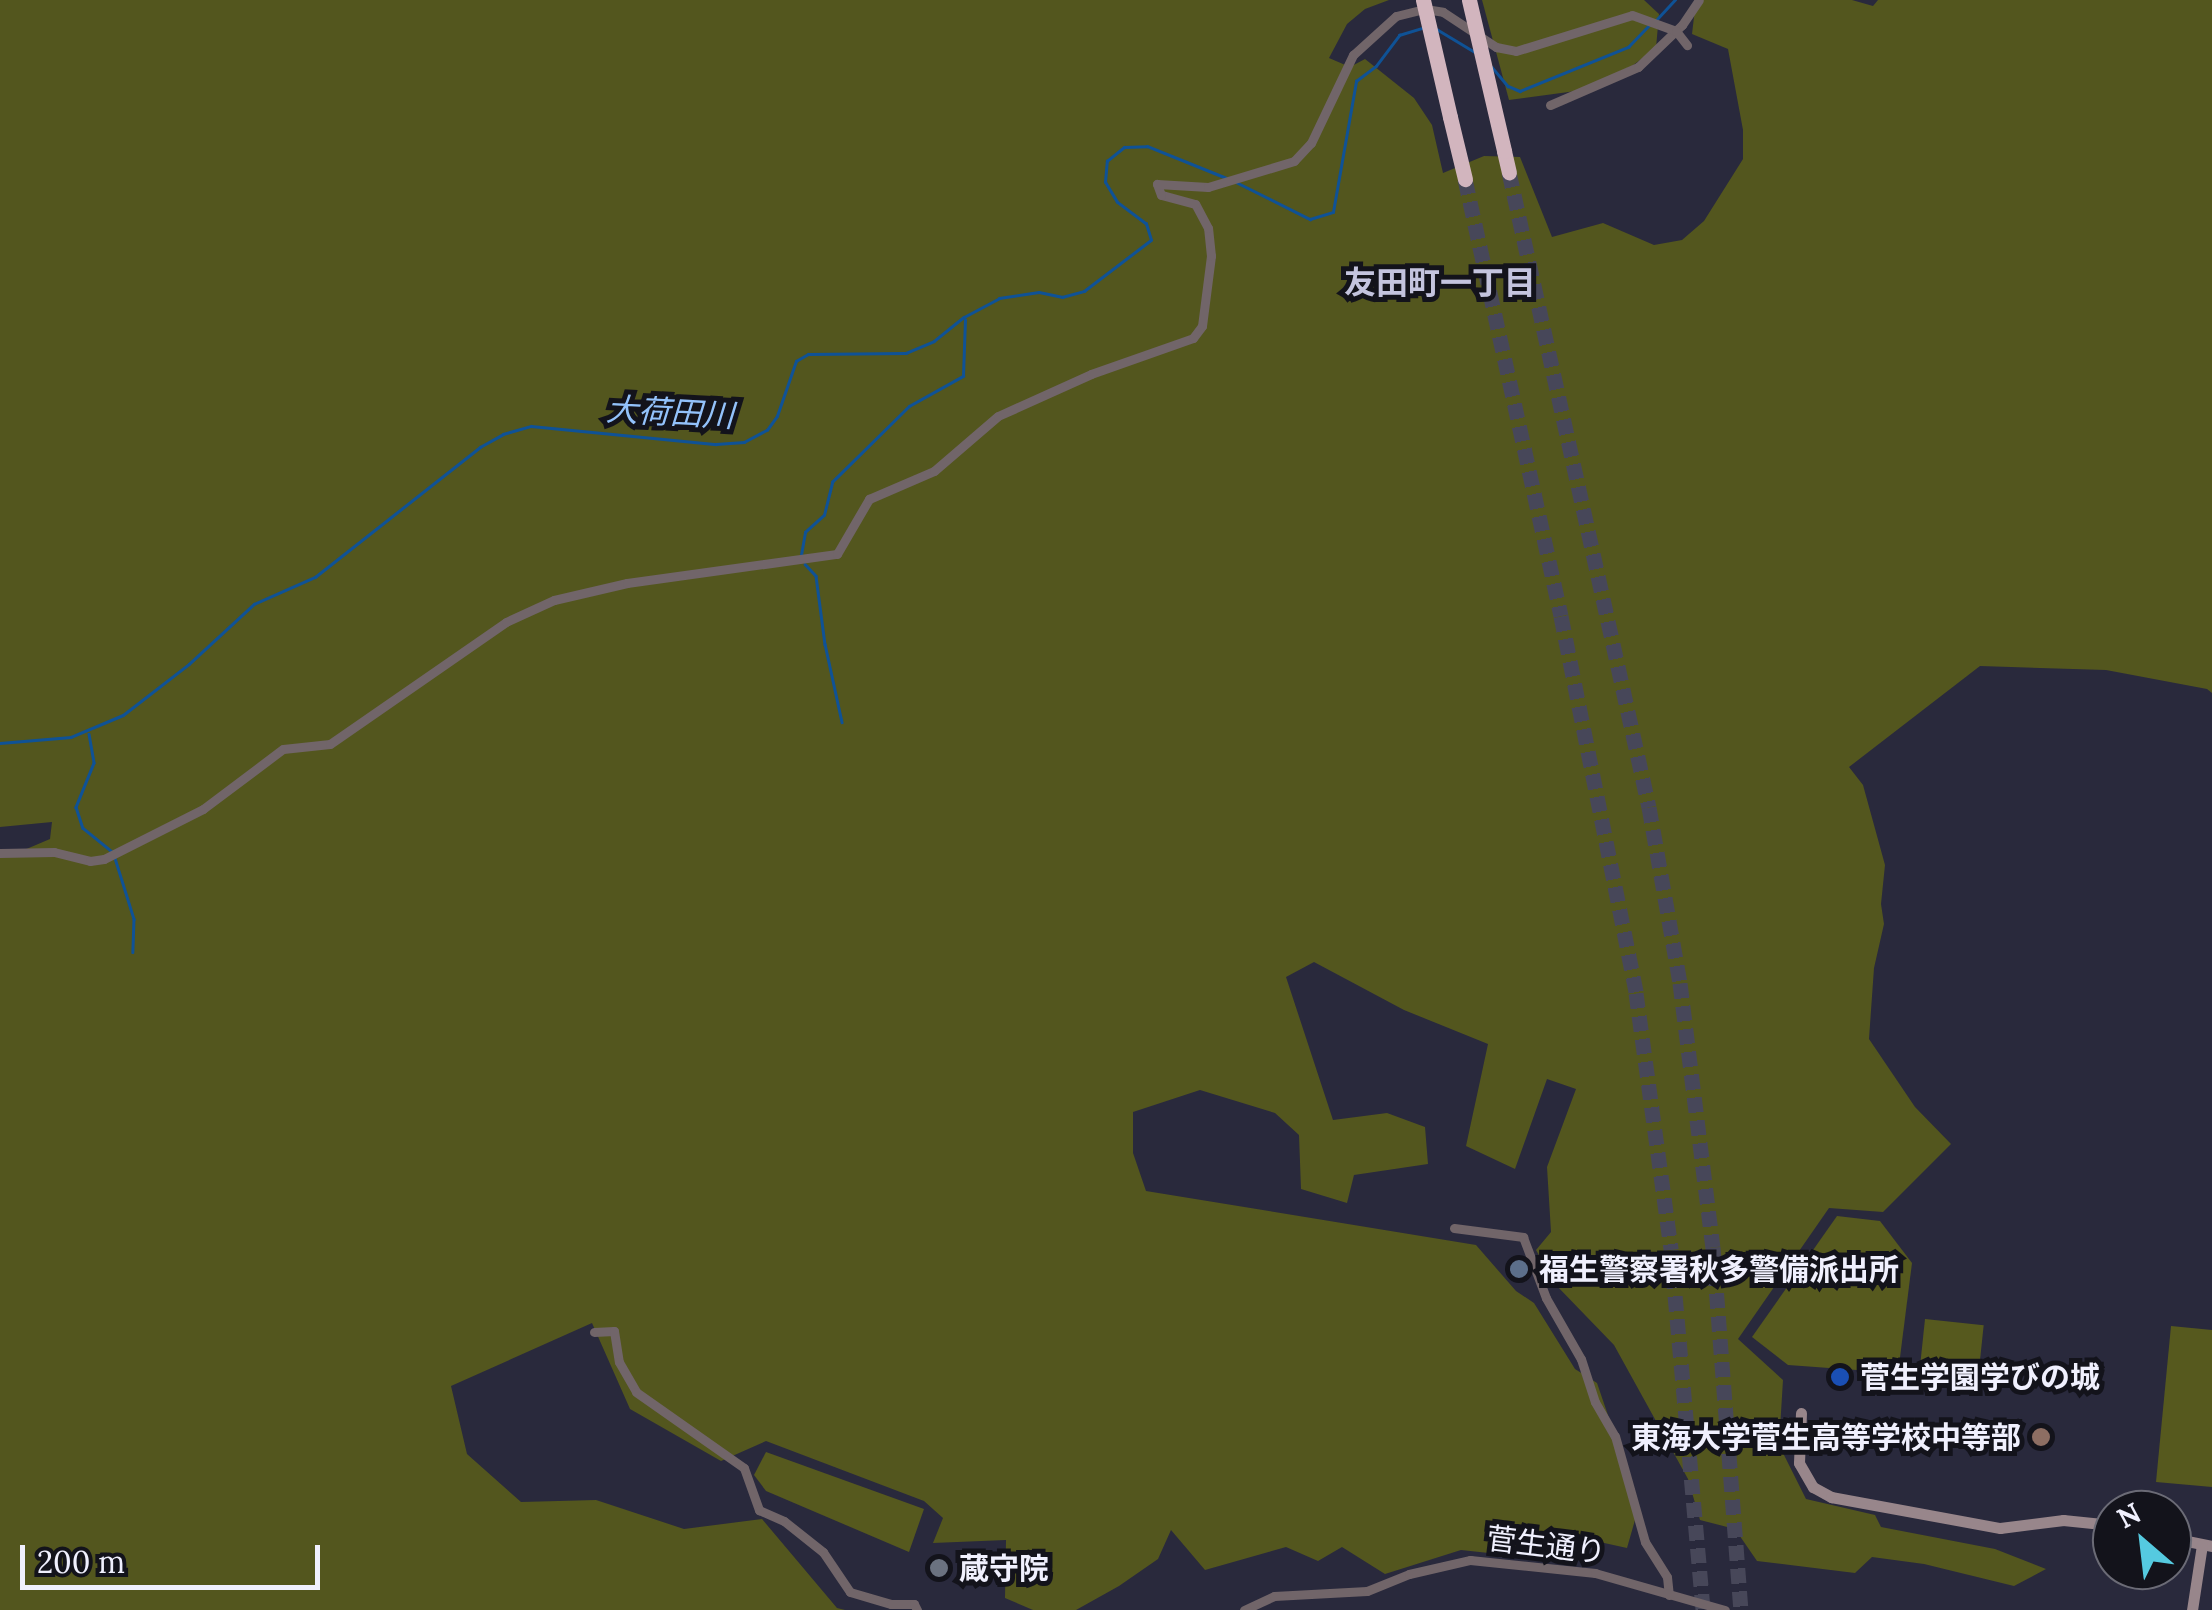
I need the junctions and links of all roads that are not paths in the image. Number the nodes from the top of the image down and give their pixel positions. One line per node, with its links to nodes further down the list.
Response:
1 (1423, 0): 8 (highway, bridge)
2 (1469, 0): 7 (highway, bridge)
3 (1699, 0): 4 (street)
4 (1672, 30): 5 (street); 6 (street); 9 (street)
5 (1686, 45)
6 (1550, 104)
7 (1509, 172)
8 (1464, 179)
9 (0, 853)
10 (1454, 1228): 15 (street)
11 (594, 1332): 16 (street)
12 (1801, 1412): 13 (street)
13 (2092, 1523)
14 (2207, 1546): 19 (street)
15 (1669, 1595): 17 (street, 菅生通り); 18 (street, 菅生通り)
16 (917, 1610)
17 (1244, 1610)
18 (1725, 1610)
19 (2192, 1610)

